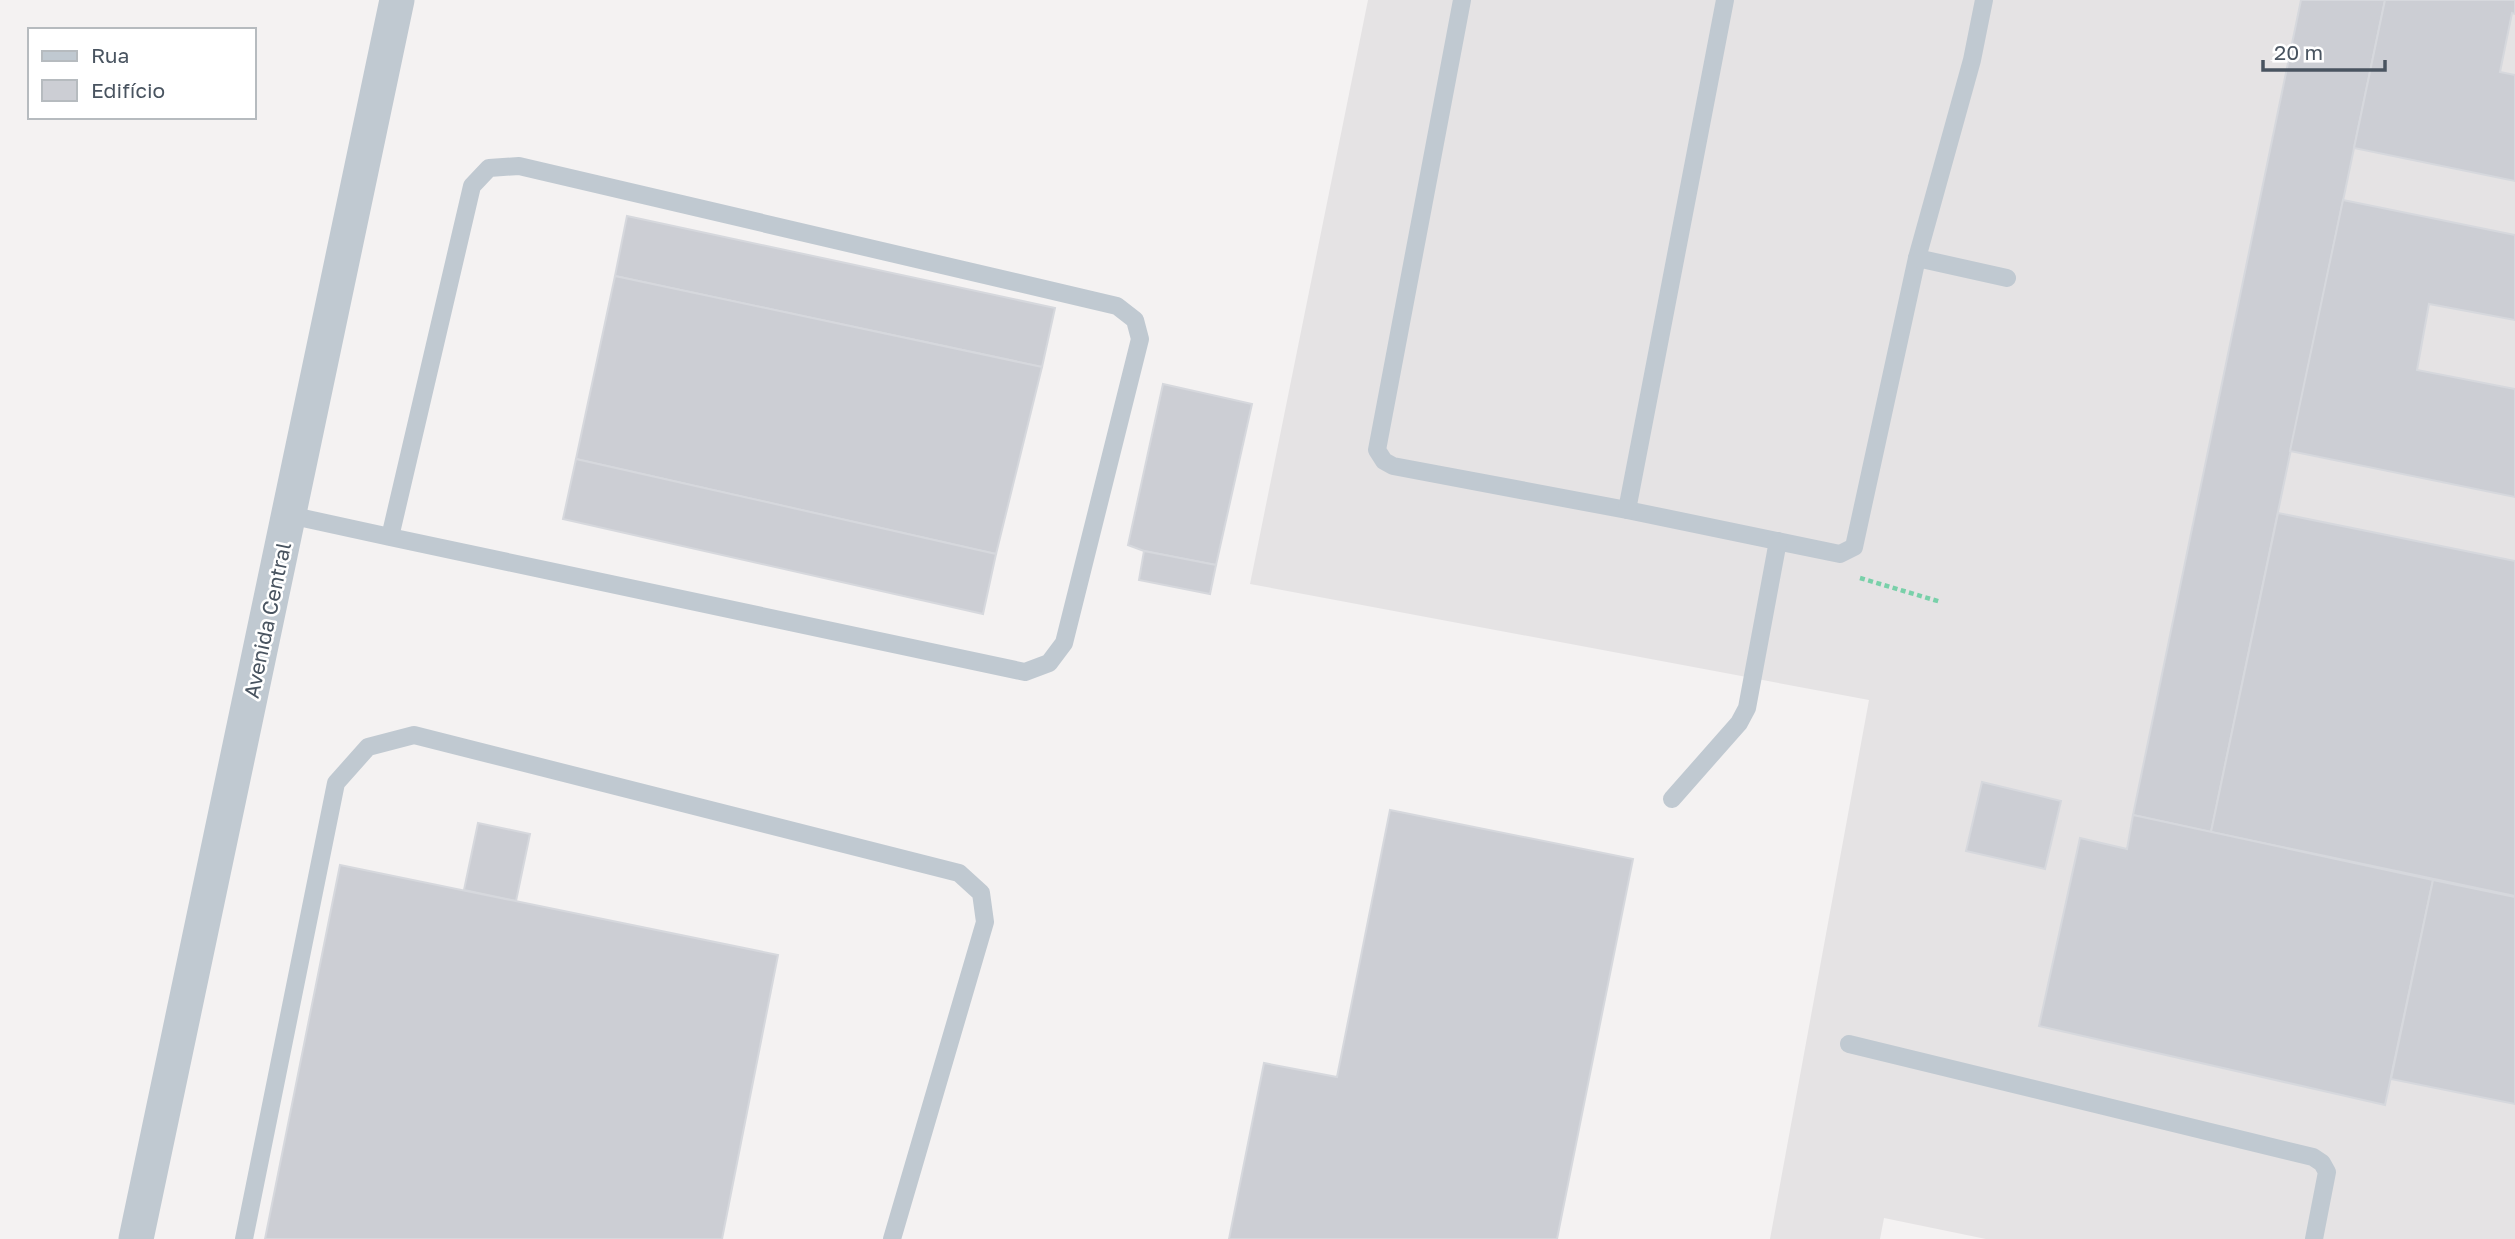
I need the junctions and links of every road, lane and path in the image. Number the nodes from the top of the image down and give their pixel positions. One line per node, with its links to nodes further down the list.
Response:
1 (397, 0): 8 (street, Avenida Central)
2 (1462, 0): 7 (lane)
3 (1725, 0): 7 (lane)
4 (1984, 0): 5 (lane)
5 (1917, 258): 6 (lane); 10 (lane)
6 (2007, 278)
7 (1627, 510): 10 (lane)
8 (289, 515): 9 (lane); 15 (street, Avenida Central)
9 (390, 537): 9 (lane)
10 (1778, 541): 13 (lane)
11 (1849, 575): 12 (path)
12 (1941, 602)
13 (1672, 799)
14 (1849, 1044): 18 (lane)
15 (136, 1239)
16 (244, 1239): 17 (lane)
17 (892, 1239)
18 (2314, 1239)

